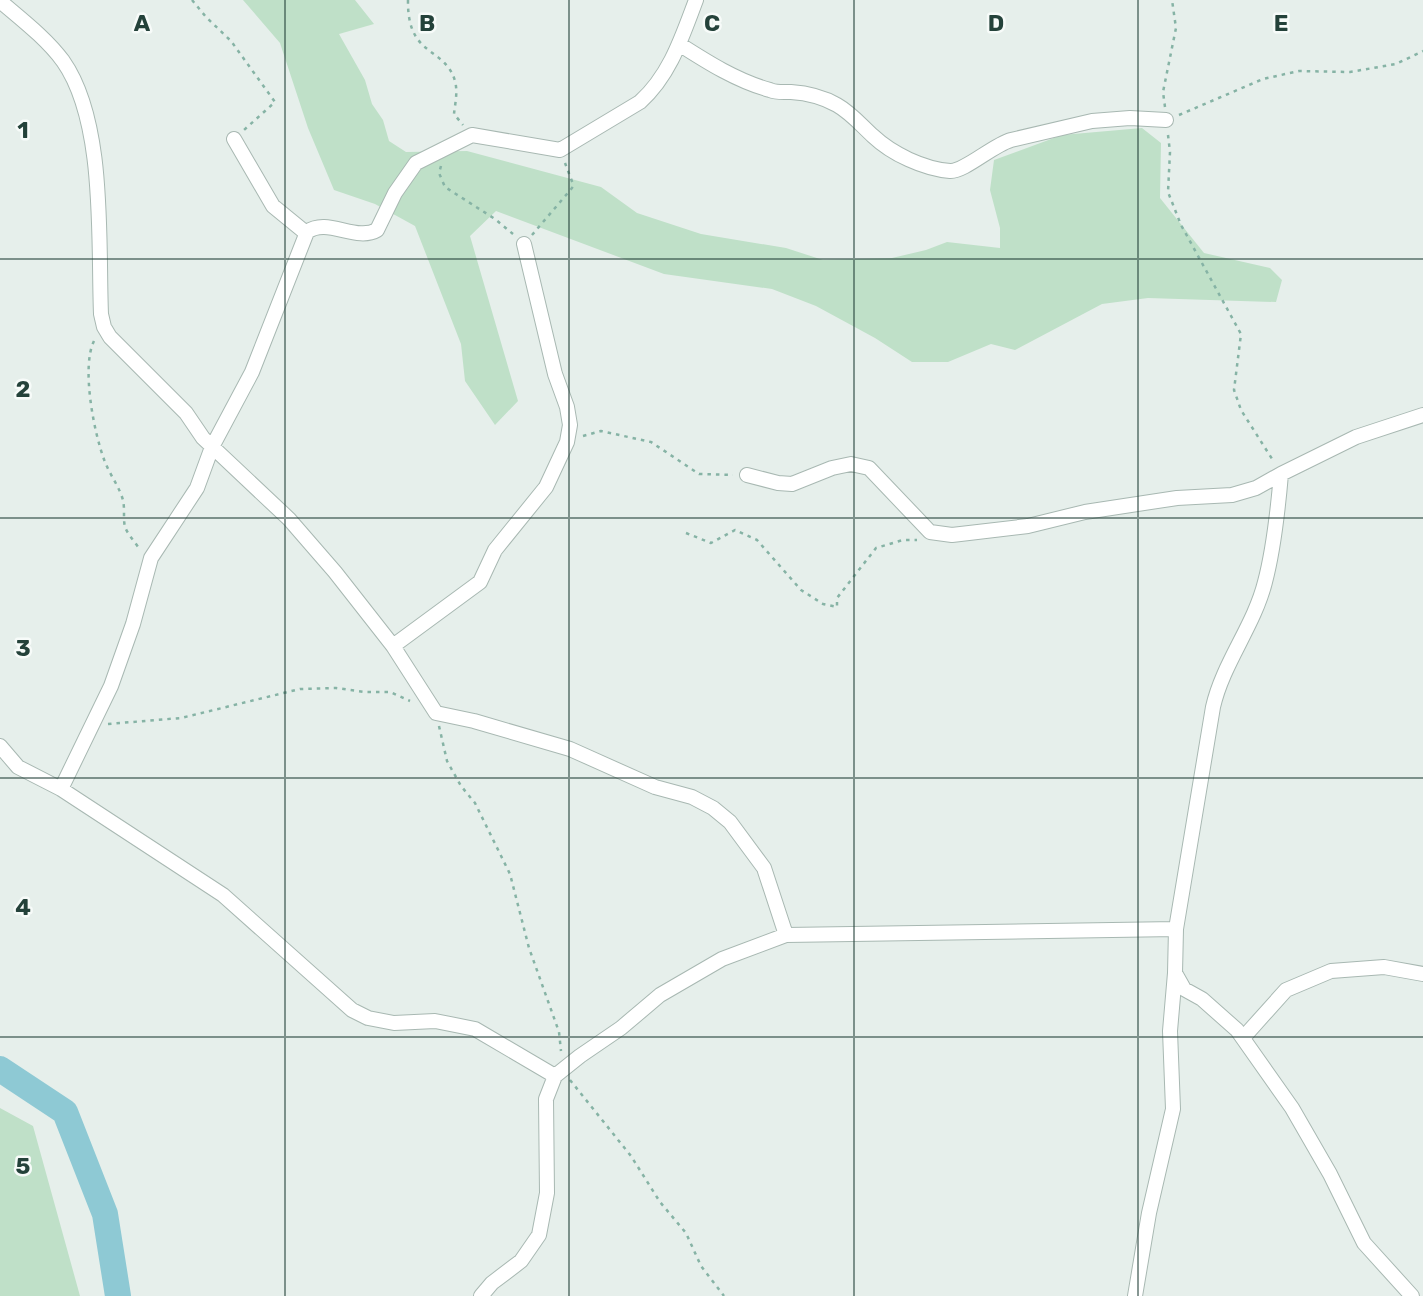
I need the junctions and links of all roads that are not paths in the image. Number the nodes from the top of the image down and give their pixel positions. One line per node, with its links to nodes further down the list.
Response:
1 (696, 0): 3 (street)
2 (0, 1): 9 (street)
3 (679, 44): 4 (street); 6 (street)
4 (1166, 120)
5 (234, 139): 6 (street)
6 (306, 233): 9 (street)
7 (524, 244): 12 (street)
8 (1421, 418): 10 (street)
9 (212, 447): 12 (street); 14 (street)
10 (1281, 474): 11 (street); 15 (street)
11 (747, 475)
12 (393, 646): 16 (street)
13 (0, 746): 14 (street)
14 (61, 789): 20 (street)
15 (1176, 929): 16 (street); 17 (street)
16 (786, 935): 20 (street)
17 (1175, 973): 19 (street); 22 (street)
18 (1423, 974): 19 (street)
19 (1243, 1038): 23 (street)
20 (559, 1074): 21 (street)
21 (481, 1296)
22 (1135, 1296)
23 (1412, 1296)

